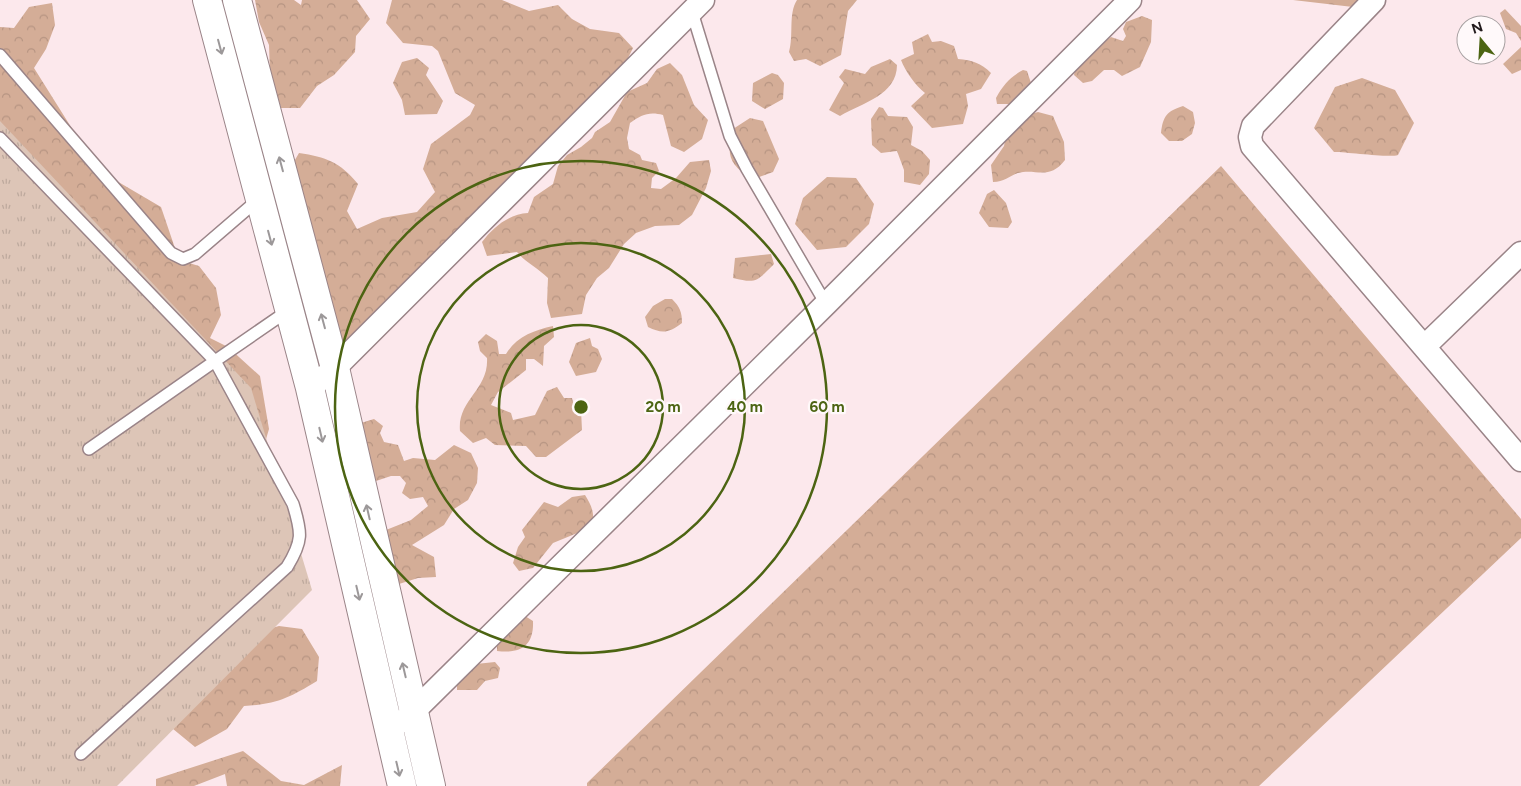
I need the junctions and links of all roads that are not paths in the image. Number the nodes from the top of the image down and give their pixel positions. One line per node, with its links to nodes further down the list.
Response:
1 (207, 0): 8 (main road, one-way to 8)
2 (237, 0): 14 (main road, one-way to 2)
3 (1130, 0): 10 (street)
4 (1374, 0): 12 (street)
5 (698, 6): 10 (lane); 14 (street)
6 (0, 55): 8 (lane)
7 (0, 138): 13 (lane)
8 (260, 198): 11 (main road, one-way to 11)
9 (1521, 253): 12 (street)
10 (826, 304): 18 (street)
11 (289, 310): 13 (lane); 15 (main road)
12 (1425, 346): 17 (street)
13 (215, 361): 16 (lane); 20 (lane)
14 (335, 368): 15 (street); 18 (main road, one-way to 14)
15 (310, 388): 19 (main road, one-way to 19)
16 (89, 450)
17 (1521, 460)
18 (414, 712): 19 (street); 22 (main road)
19 (390, 734): 21 (main road, one-way to 21)
20 (81, 754)
21 (402, 786)
22 (431, 786)

